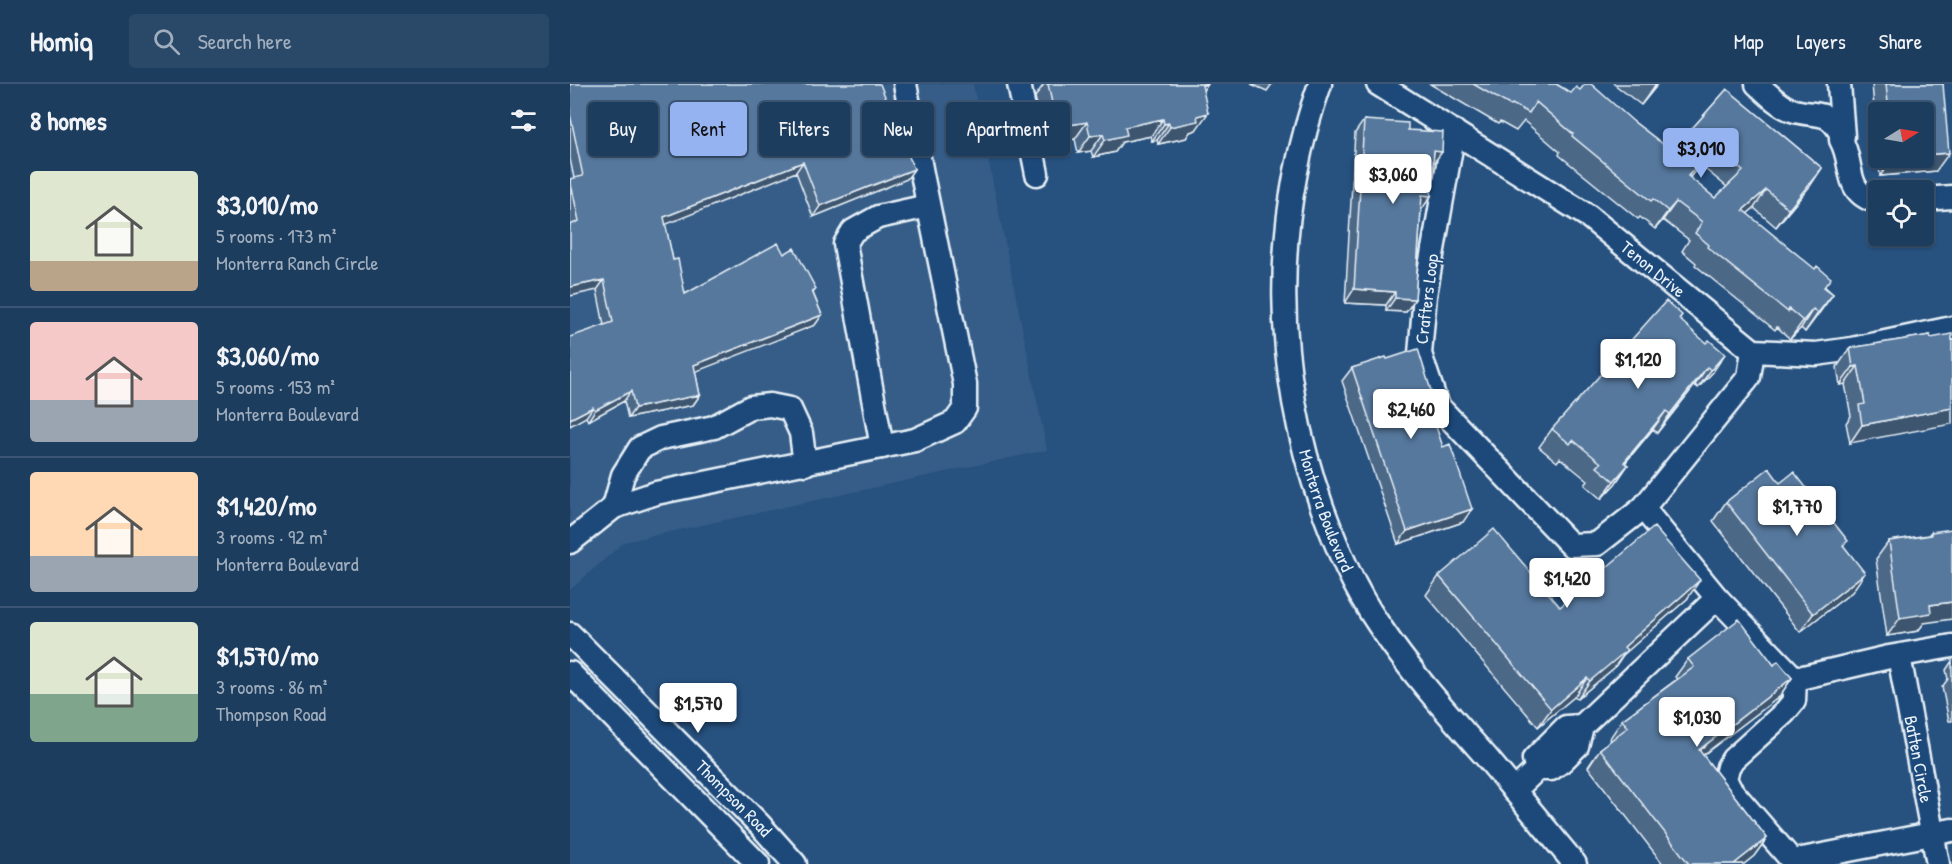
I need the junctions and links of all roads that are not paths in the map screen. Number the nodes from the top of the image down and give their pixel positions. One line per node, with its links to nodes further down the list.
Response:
1 (906, 84): 13 (street)
2 (1018, 84): 9 (street)
3 (1320, 84): 27 (street, Monterra Boulevard)
4 (1378, 84): 7 (street, Tenon Drive)
5 (1757, 84): 8 (street)
6 (1839, 84): 8 (street)
7 (1454, 131): 15 (street, Tenon Drive); 19 (street, Crafters Loop)
8 (1843, 144): 11 (street)
9 (1037, 174)
10 (1952, 197): 12 (street)
11 (1868, 199)
12 (1934, 199)
13 (928, 206): 16 (street); 16 (street)
14 (1952, 328): 15 (street)
15 (1753, 351): 19 (street, Crafters Loop)
16 (882, 447): 17 (street)
17 (806, 464): 18 (street); 18 (street)
18 (614, 507): 20 (street)
19 (1642, 508): 21 (street)
20 (570, 542)
21 (1717, 598): 26 (street); 27 (street)
22 (570, 634): 31 (street, Thompson Road)
23 (1952, 646): 24 (street)
24 (1899, 656): 26 (street); 28 (street, Batten Circle)
25 (570, 673): 30 (street, Thompson Road)
26 (1795, 679): 29 (street)
27 (1514, 791): 32 (street, Monterra Boulevard)
28 (1942, 832): 29 (street); 33 (street, Batten Circle)
29 (1794, 862)
30 (758, 864)
31 (795, 864)
32 (1575, 864)
33 (1938, 864)

